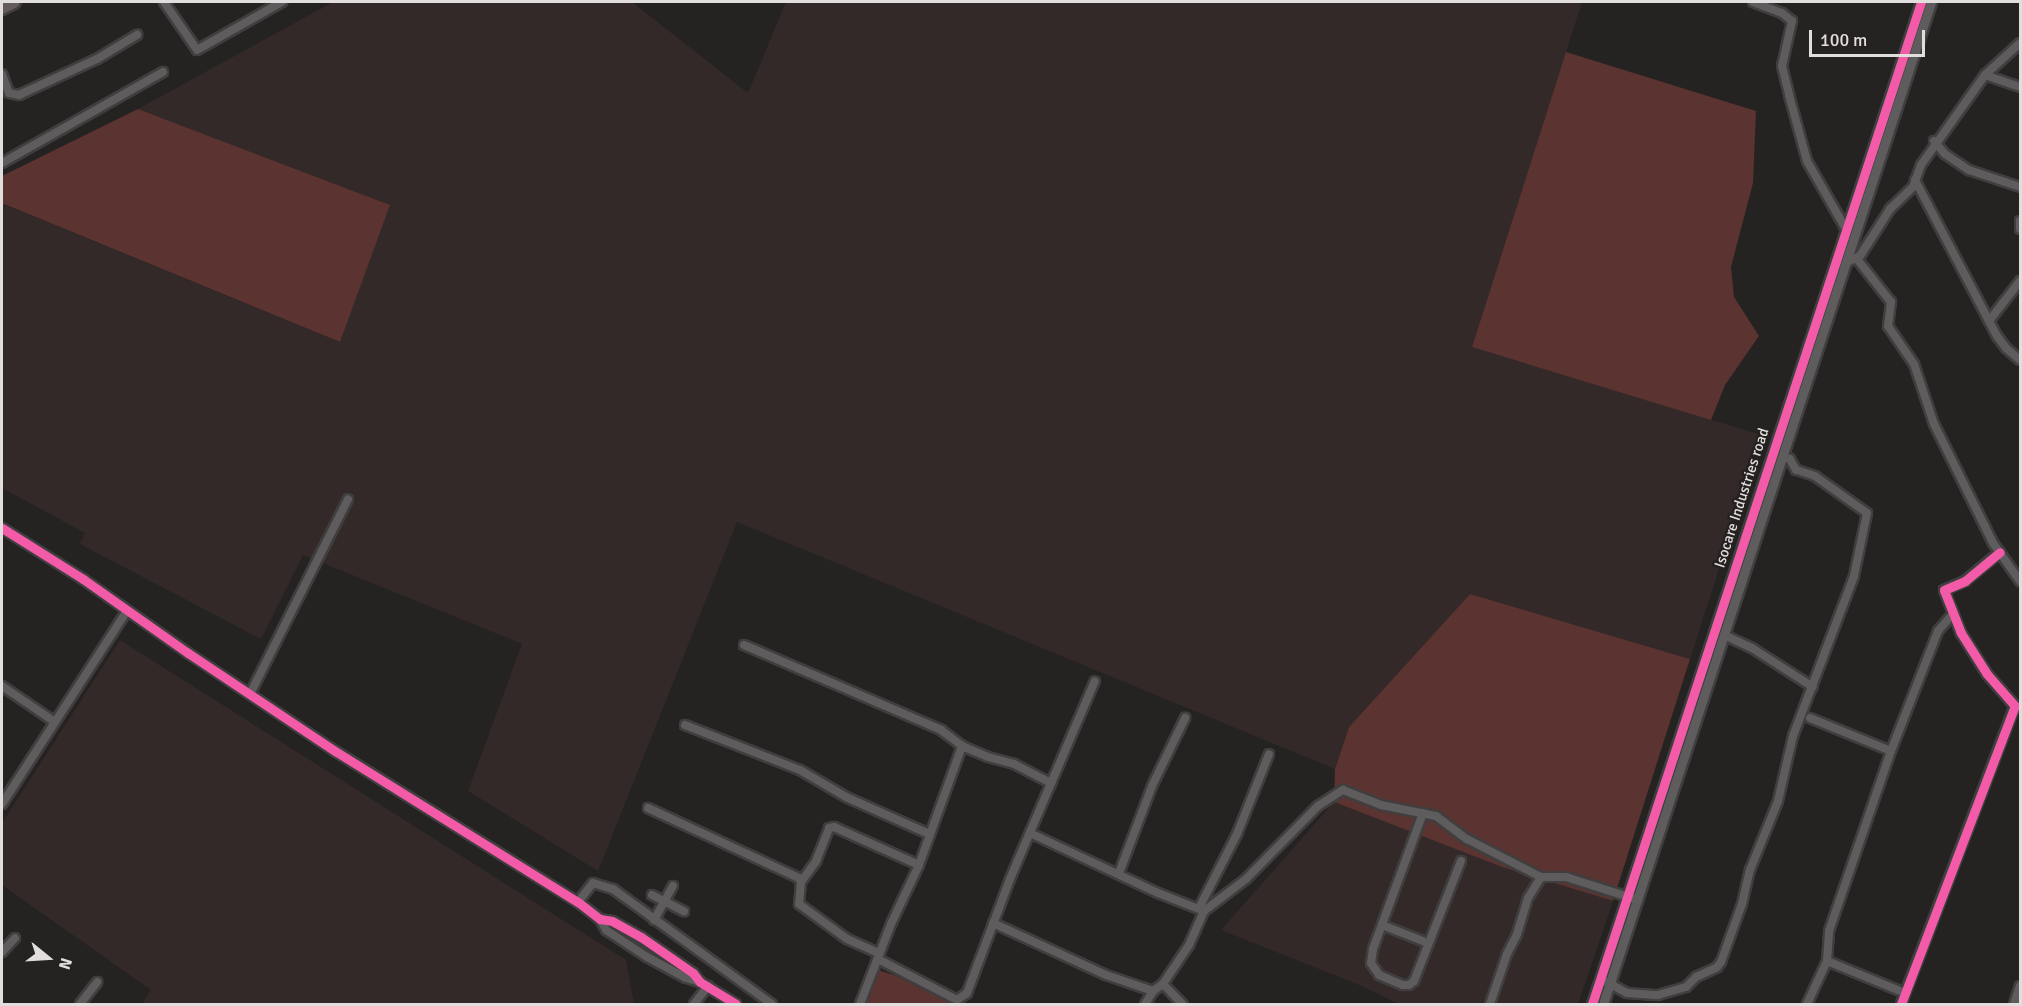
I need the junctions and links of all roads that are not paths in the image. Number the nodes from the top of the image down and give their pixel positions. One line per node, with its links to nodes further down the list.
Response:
1 (14, 2): 7 (highway)
2 (164, 2): 3 (street)
3 (282, 2)
4 (1753, 2): 21 (street)
5 (1920, 2): 13 (street, Isocare Industries road)
6 (1931, 2): 14 (street, Isocare Industries road)
7 (2, 8)
8 (137, 35): 11 (street)
9 (2020, 44): 12 (street)
10 (163, 72): 17 (street)
11 (2, 74)
12 (1985, 75): 15 (street); 16 (street)
13 (1896, 80): 14 (street); 21 (street, Isocare Industries road)
14 (1906, 83): 24 (street, Isocare Industries road)
15 (2020, 87)
16 (1934, 142): 18 (street); 19 (street)
17 (2, 163)
18 (1915, 180): 23 (street); 26 (street)
19 (2020, 187)
20 (2020, 221): 22 (street)
21 (1846, 229): 28 (street, Isocare Industries road)
22 (2020, 229)
23 (1857, 260): 24 (street); 33 (street)
24 (1847, 262): 29 (street, Isocare Industries road)
25 (2020, 281): 26 (street)
26 (1989, 321): 27 (street)
27 (2020, 360)
28 (1781, 428): 29 (street); 63 (street, Isocare Industries road)
29 (1791, 431): 30 (street, Isocare Industries road)
30 (1783, 457): 37 (street, Isocare Industries road); 41 (street)
31 (348, 500): 42 (street)
32 (2, 528): 35 (street)
33 (2000, 552): 34 (street); 36 (street)
34 (2020, 581)
35 (127, 611): 42 (street); 45 (street)
36 (1953, 614): 48 (street); 84 (street)
37 (1724, 635): 41 (street); 65 (street, Isocare Industries road)
38 (744, 645): 47 (street)
39 (1095, 681): 50 (street)
40 (2, 686): 45 (street)
41 (1813, 687): 85 (street)
42 (250, 694): 66 (street)
43 (1185, 718): 58 (street)
44 (1810, 718): 48 (street)
45 (55, 722): 51 (street)
46 (685, 725): 55 (street)
47 (963, 746): 50 (street); 55 (street)
48 (1891, 751): 77 (street)
49 (1269, 754): 67 (street)
50 (1051, 783): 54 (street)
51 (2, 804)
52 (648, 808): 60 (street)
53 (1423, 813): 59 (street); 67 (street); 72 (street)
54 (1030, 833): 58 (street); 71 (street)
55 (929, 834): 57 (street)
56 (1461, 861): 74 (street)
57 (919, 865): 60 (street); 76 (street)
58 (1119, 873): 67 (street)
59 (1541, 877): 63 (street); 94 (street)
60 (801, 882): 76 (street)
61 (673, 886): 64 (street)
62 (652, 895): 64 (street)
63 (1628, 897): 65 (street); 78 (street, Isocare Industries road)
64 (665, 900): 68 (street); 70 (street)
65 (1638, 900): 78 (street, Isocare Industries road)
66 (578, 902): 69 (street); 70 (street)
67 (1202, 909): 81 (street)
68 (684, 911)
69 (600, 919): 80 (street); 80 (street)
70 (654, 920): 90 (street)
71 (993, 922): 83 (street); 86 (street)
72 (1382, 925): 74 (street); 74 (street)
73 (15, 938): 75 (street)
74 (1428, 943)
75 (2, 952)
76 (879, 957): 86 (street); 91 (street)
77 (1827, 960): 84 (street); 98 (street)
78 (1606, 981): 85 (street); 95 (street, Isocare Industries road); 96 (street, Isocare Industries road)
79 (97, 982): 87 (street)
80 (704, 984): 88 (street); 89 (street)
81 (1163, 984): 83 (street); 93 (street)
82 (2020, 986): 100 (street)
83 (1153, 991): 92 (street)
84 (1905, 993): 99 (street)
85 (1644, 995): 97 (street)
86 (959, 1002)
87 (80, 1005)
88 (694, 1005)
89 (736, 1005)
90 (772, 1005)
91 (860, 1005)
92 (1145, 1005)
93 (1182, 1005)
94 (1490, 1005)
95 (1592, 1005)
96 (1604, 1005)
97 (1652, 1005)
98 (1807, 1005)
99 (1901, 1005)
100 (2014, 1005)

